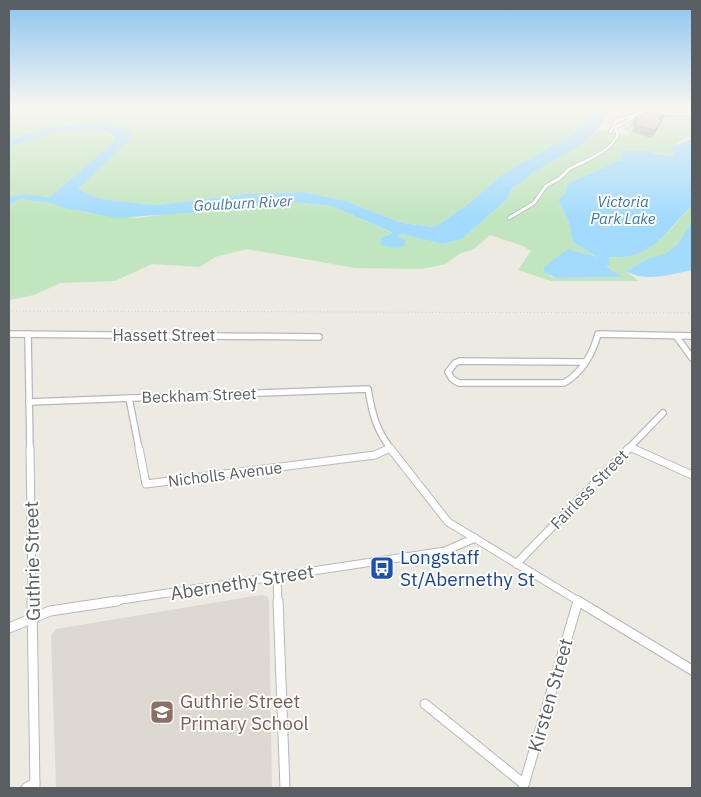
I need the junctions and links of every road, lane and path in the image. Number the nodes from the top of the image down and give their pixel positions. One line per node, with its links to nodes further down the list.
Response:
1 (613, 143): 2 (street)
2 (508, 218)
3 (9, 334): 4 (street, Hassett Street)
4 (28, 334): 7 (street, Hassett Street); 11 (street, Guthrie Street)
5 (676, 336): 6 (street); 8 (street); 9 (street)
6 (692, 336)
7 (319, 337)
8 (692, 358)
9 (584, 362): 9 (street)
10 (129, 398): 11 (street, Beckham Street); 14 (street, Beckham Street); 14 (street, Nicholls Avenue)
11 (29, 402): 20 (street, Guthrie Street)
12 (663, 413): 13 (street, Fairless Street)
13 (630, 447): 15 (street); 17 (street, Fairless Street)
14 (390, 448): 16 (street)
15 (692, 475)
16 (475, 538): 17 (street); 18 (street, Abernethy Street)
17 (516, 564): 19 (street)
18 (277, 578): 20 (street, Abernethy Street); 26 (street)
19 (578, 601): 22 (street); 25 (street, Kirsten Street)
20 (33, 617): 21 (street, Abernethy Street); 24 (street, Guthrie Street)
21 (9, 628)
22 (692, 670)
23 (425, 704): 25 (street)
24 (32, 786)
25 (524, 786)
26 (285, 788)

